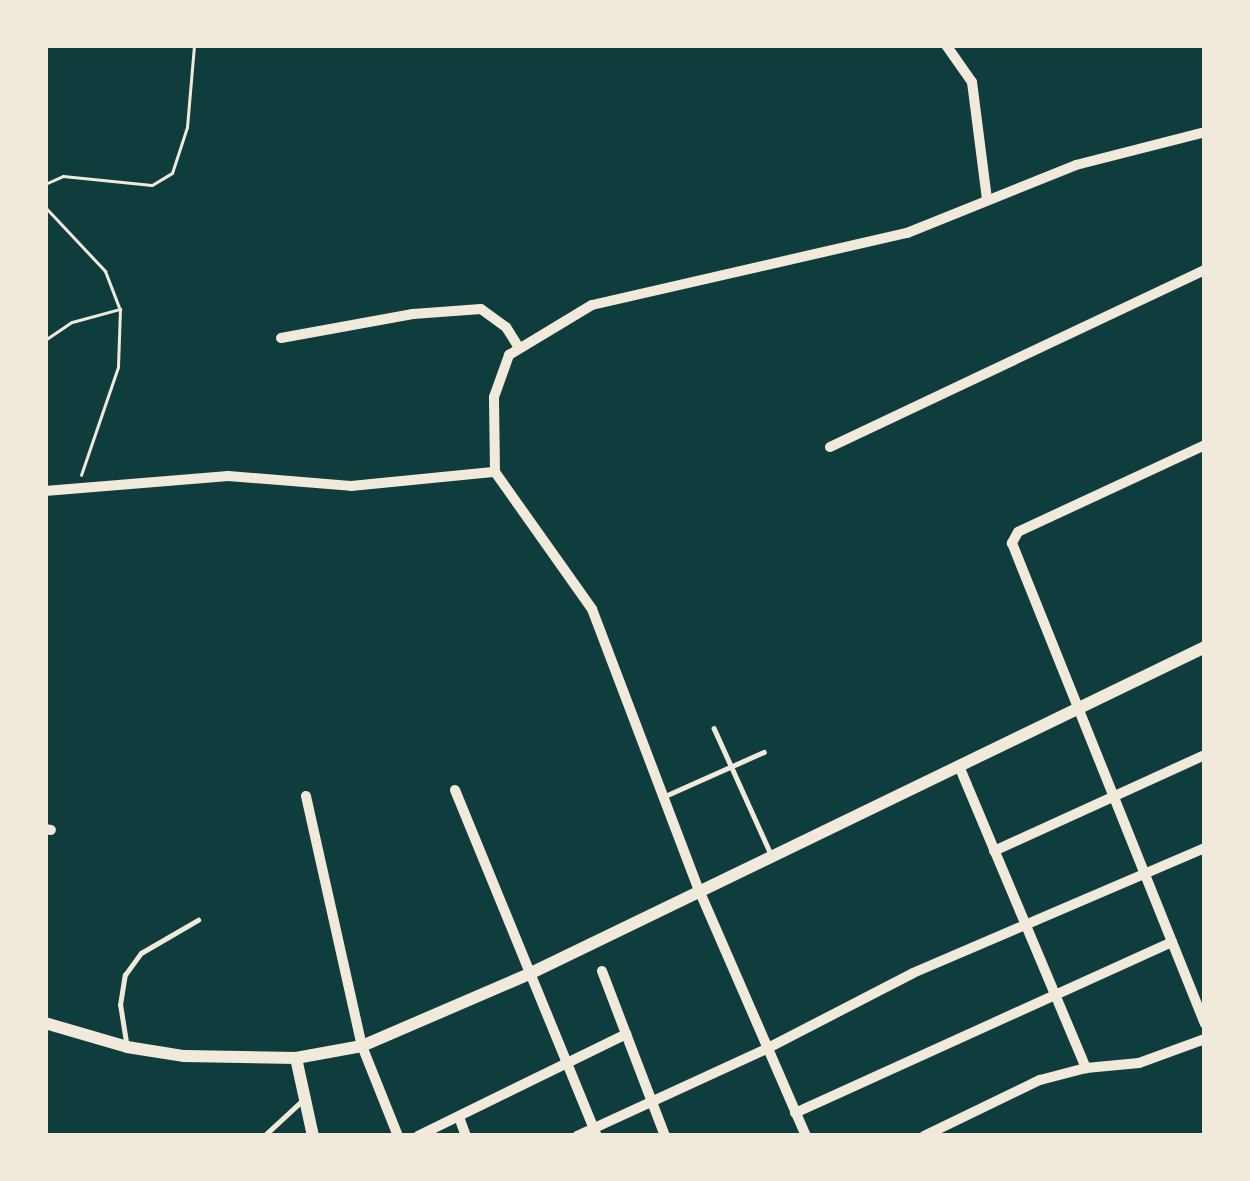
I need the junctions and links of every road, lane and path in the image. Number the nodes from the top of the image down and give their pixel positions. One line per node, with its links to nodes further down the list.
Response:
1 (194, 45): 4 (path)
2 (946, 45): 5 (street)
3 (1205, 132): 5 (street)
4 (45, 184)
5 (987, 199): 11 (street)
6 (45, 207): 8 (path)
7 (1205, 270): 13 (street)
8 (120, 309): 10 (path); 15 (path)
9 (281, 338): 11 (street)
10 (45, 340)
11 (519, 348): 14 (street)
12 (1205, 445): 18 (street)
13 (830, 447)
14 (495, 472): 15 (street); 26 (street)
15 (74, 485): 16 (street)
16 (45, 491)
17 (1205, 647): 18 (street)
18 (1076, 709): 23 (street); 27 (street)
19 (714, 728): 22 (lane)
20 (764, 752): 22 (lane)
21 (1205, 755): 27 (street)
22 (731, 766): 26 (lane); 30 (lane)
23 (959, 766): 29 (street); 30 (street)
24 (455, 790): 37 (street)
25 (306, 796): 43 (street)
26 (664, 796): 32 (street)
27 (1112, 799): 29 (street); 31 (street)
28 (1205, 848): 31 (street)
29 (994, 851): 34 (street)
30 (771, 854): 32 (street)
31 (1144, 873): 34 (street); 35 (street)
32 (698, 888): 37 (street); 45 (street)
33 (198, 920): 44 (lane)
34 (1025, 923): 38 (street); 45 (street)
35 (1172, 942): 38 (street); 40 (street)
36 (602, 971): 41 (street)
37 (529, 974): 43 (street); 47 (street)
38 (1054, 994): 48 (street); 51 (street)
39 (45, 1023): 44 (street)
40 (1205, 1024)
41 (626, 1034): 47 (street); 50 (street)
42 (1205, 1040): 48 (street)
43 (362, 1046): 46 (street); 56 (street)
44 (127, 1047): 46 (street)
45 (768, 1048): 50 (street); 51 (street)
46 (296, 1058): 49 (street)
47 (568, 1065): 52 (street); 53 (street)
48 (1086, 1068): 62 (street)
49 (304, 1100): 54 (lane); 55 (street)
50 (651, 1100): 53 (street); 60 (street)
51 (795, 1113): 61 (street)
52 (459, 1117): 57 (street); 58 (street)
53 (595, 1132): 59 (street)
54 (264, 1136)
55 (313, 1136)
56 (398, 1136)
57 (418, 1136)
58 (466, 1136)
59 (577, 1136)
60 (665, 1136)
61 (806, 1136)
62 (924, 1136)

